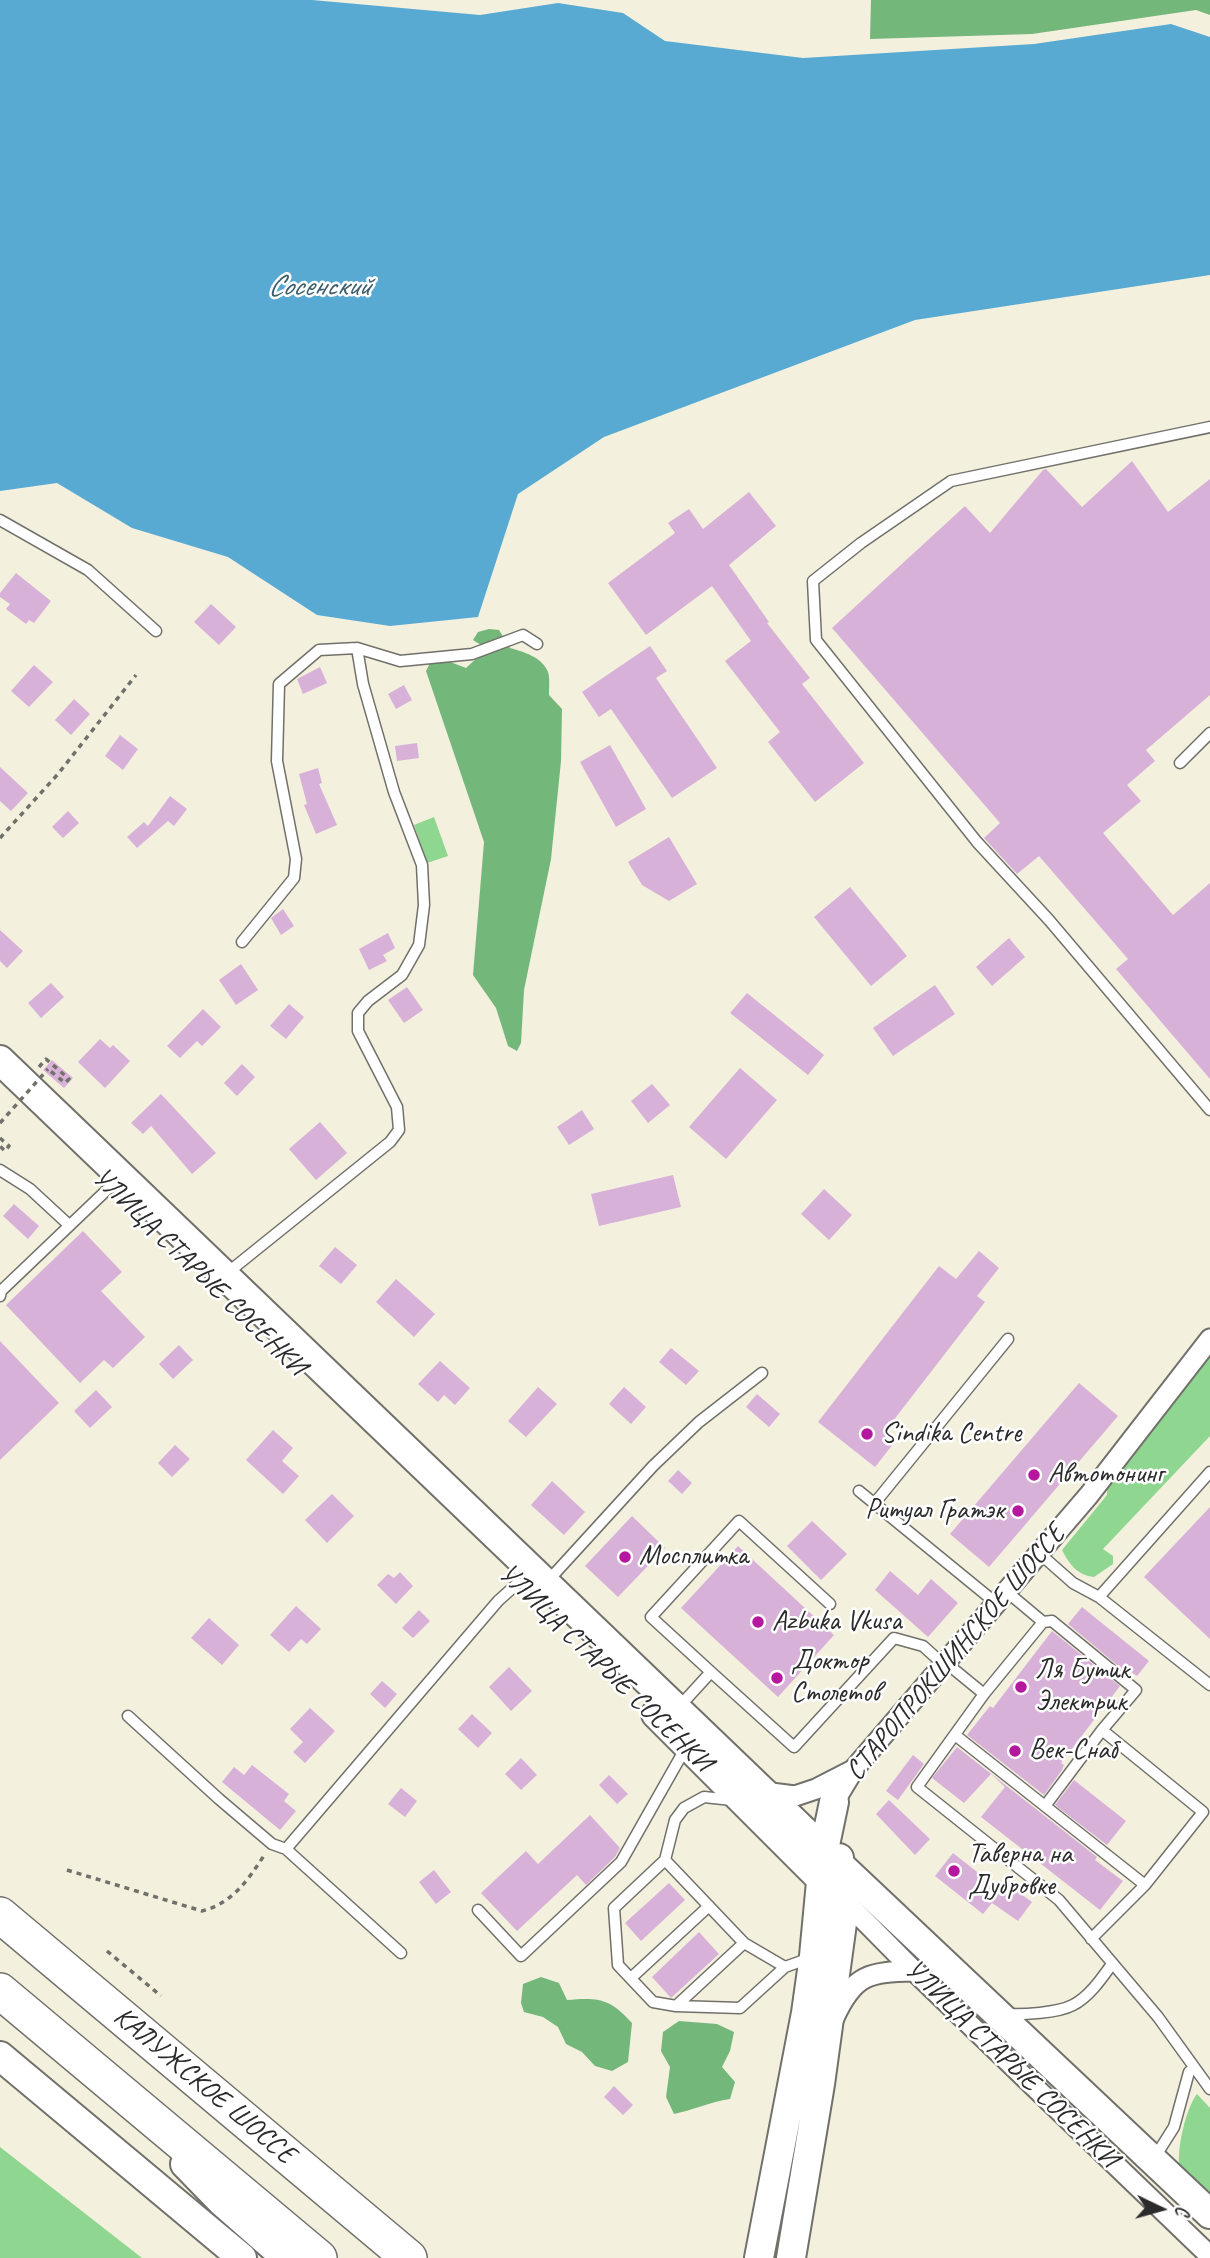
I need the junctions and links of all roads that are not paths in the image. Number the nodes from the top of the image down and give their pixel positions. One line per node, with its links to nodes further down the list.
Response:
1 (1210, 427): 11 (lane)
2 (0, 520): 3 (lane)
3 (156, 631)
4 (537, 644): 5 (lane)
5 (357, 648): 8 (lane); 15 (lane)
6 (1210, 733): 7 (lane)
7 (1180, 763)
8 (242, 942)
9 (0, 1060): 15 (main road, УЛИЦА СТАРЫЕ СОСЕНКИ)
10 (0, 1080): 13 (main road, УЛИЦА СТАРЫЕ СОСЕНКИ)
11 (1210, 1110)
12 (0, 1170): 14 (lane)
13 (111, 1186): 14 (lane); 24 (main road, УЛИЦА СТАРЫЕ СОСЕНКИ)
14 (69, 1225): 16 (lane)
15 (226, 1275): 25 (main road, УЛИЦА СТАРЫЕ СОСЕНКИ)
16 (0, 1296)
17 (1008, 1339): 22 (lane)
18 (1210, 1339): 23 (street, СТАРОПРОКШИНСКОЕ ШОССЕ)
19 (762, 1373): 25 (lane)
20 (1210, 1472): 27 (lane)
21 (859, 1491): 22 (lane)
22 (874, 1504): 26 (lane)
23 (1039, 1553): 26 (street, СТАРОПРОКШИНСКОЕ ШОССЕ); 27 (lane)
24 (518, 1583): 38 (main road, УЛИЦА СТАРЫЕ СОСЕНКИ); 43 (lane)
25 (546, 1583): 34 (main road, УЛИЦА СТАРЫЕ СОСЕНКИ)
26 (1001, 1597): 29 (lane); 30 (street, СТАРОПРОКШИНСКОЕ ШОССЕ)
27 (1099, 1597): 32 (lane)
28 (830, 1604): 31 (lane)
29 (1043, 1622): 33 (lane); 36 (lane)
30 (944, 1663): 31 (lane); 33 (lane); 39 (street, СТАРОПРОКШИНСКОЕ ШОССЕ)
31 (711, 1672): 34 (lane)
32 (1210, 1685)
33 (984, 1694): 37 (lane)
34 (677, 1709): 40 (main road, УЛИЦА СТАРЫЕ СОСЕНКИ)
35 (128, 1716): 43 (lane)
36 (1102, 1730): 42 (lane); 46 (lane)
37 (955, 1735): 42 (lane); 51 (lane)
38 (687, 1745): 40 (main road, УЛИЦА СТАРЫЕ СОСЕНКИ); 49 (lane)
39 (854, 1769): 40 (street); 41 (street, СТАРОПРОКШИНСКОЕ ШОССЕ)
40 (756, 1799): 44 (lane); 45 (main road, УЛИЦА СТАРЫЕ СОСЕНКИ)
41 (834, 1802): 45 (main road, СТАРОПРОКШИНСКОЕ ШОССЕ)
42 (1045, 1806): 46 (lane)
43 (286, 1849): 53 (lane)
44 (665, 1860): 48 (lane); 58 (lane)
45 (829, 1865): 47 (main road, СТАРОПРОКШИНСКОЕ ШОССЕ); 54 (main road, СТАРОПРОКШИНСКОЕ ШОССЕ); 61 (main road, УЛИЦА СТАРЫЕ СОСЕНКИ)
46 (1145, 1885): 51 (lane)
47 (845, 1900): 57 (street, УЛИЦА СТАРЫЕ СОСЕНКИ); 65 (main road, СТАРОПРОКШИНСКОЕ ШОССЕ)
48 (709, 1906): 52 (lane); 58 (lane)
49 (478, 1910)
50 (0, 1915): 73 (highway, КАЛУЖСКОЕ ШОССЕ)
51 (1091, 1940): 55 (lane)
52 (744, 1942): 56 (lane); 60 (lane)
53 (401, 1953)
54 (814, 1956): 56 (lane); 74 (main road, СТАРОПРОКШИНСКОЕ ШОССЕ)
55 (1112, 1964): 61 (lane); 64 (lane)
56 (785, 1967): 60 (lane)
57 (914, 1970): 65 (street); 69 (street, УЛИЦА СТАРЫЕ СОСЕНКИ)
58 (631, 1978): 60 (lane)
59 (0, 1991): 63 (highway, КАЛУЖСКОЕ ШОССЕ)
60 (677, 2006)
61 (996, 2014): 67 (main road, УЛИЦА СТАРЫЕ СОСЕНКИ)
62 (0, 2056): 70 (main road)
63 (79, 2059): 71 (main road); 72 (highway, КАЛУЖСКОЕ ШОССЕ)
64 (1194, 2068): 66 (lane); 67 (lane)
65 (820, 2084): 75 (main road, СТАРОПРОКШИНСКОЕ ШОССЕ)
66 (1210, 2089)
67 (1153, 2161): 68 (main road, УЛИЦА СТАРЫЕ СОСЕНКИ)
68 (1210, 2214)
69 (1210, 2256)
70 (242, 2258)
71 (286, 2258)
72 (319, 2258)
73 (408, 2258)
74 (759, 2258)
75 (790, 2258)

